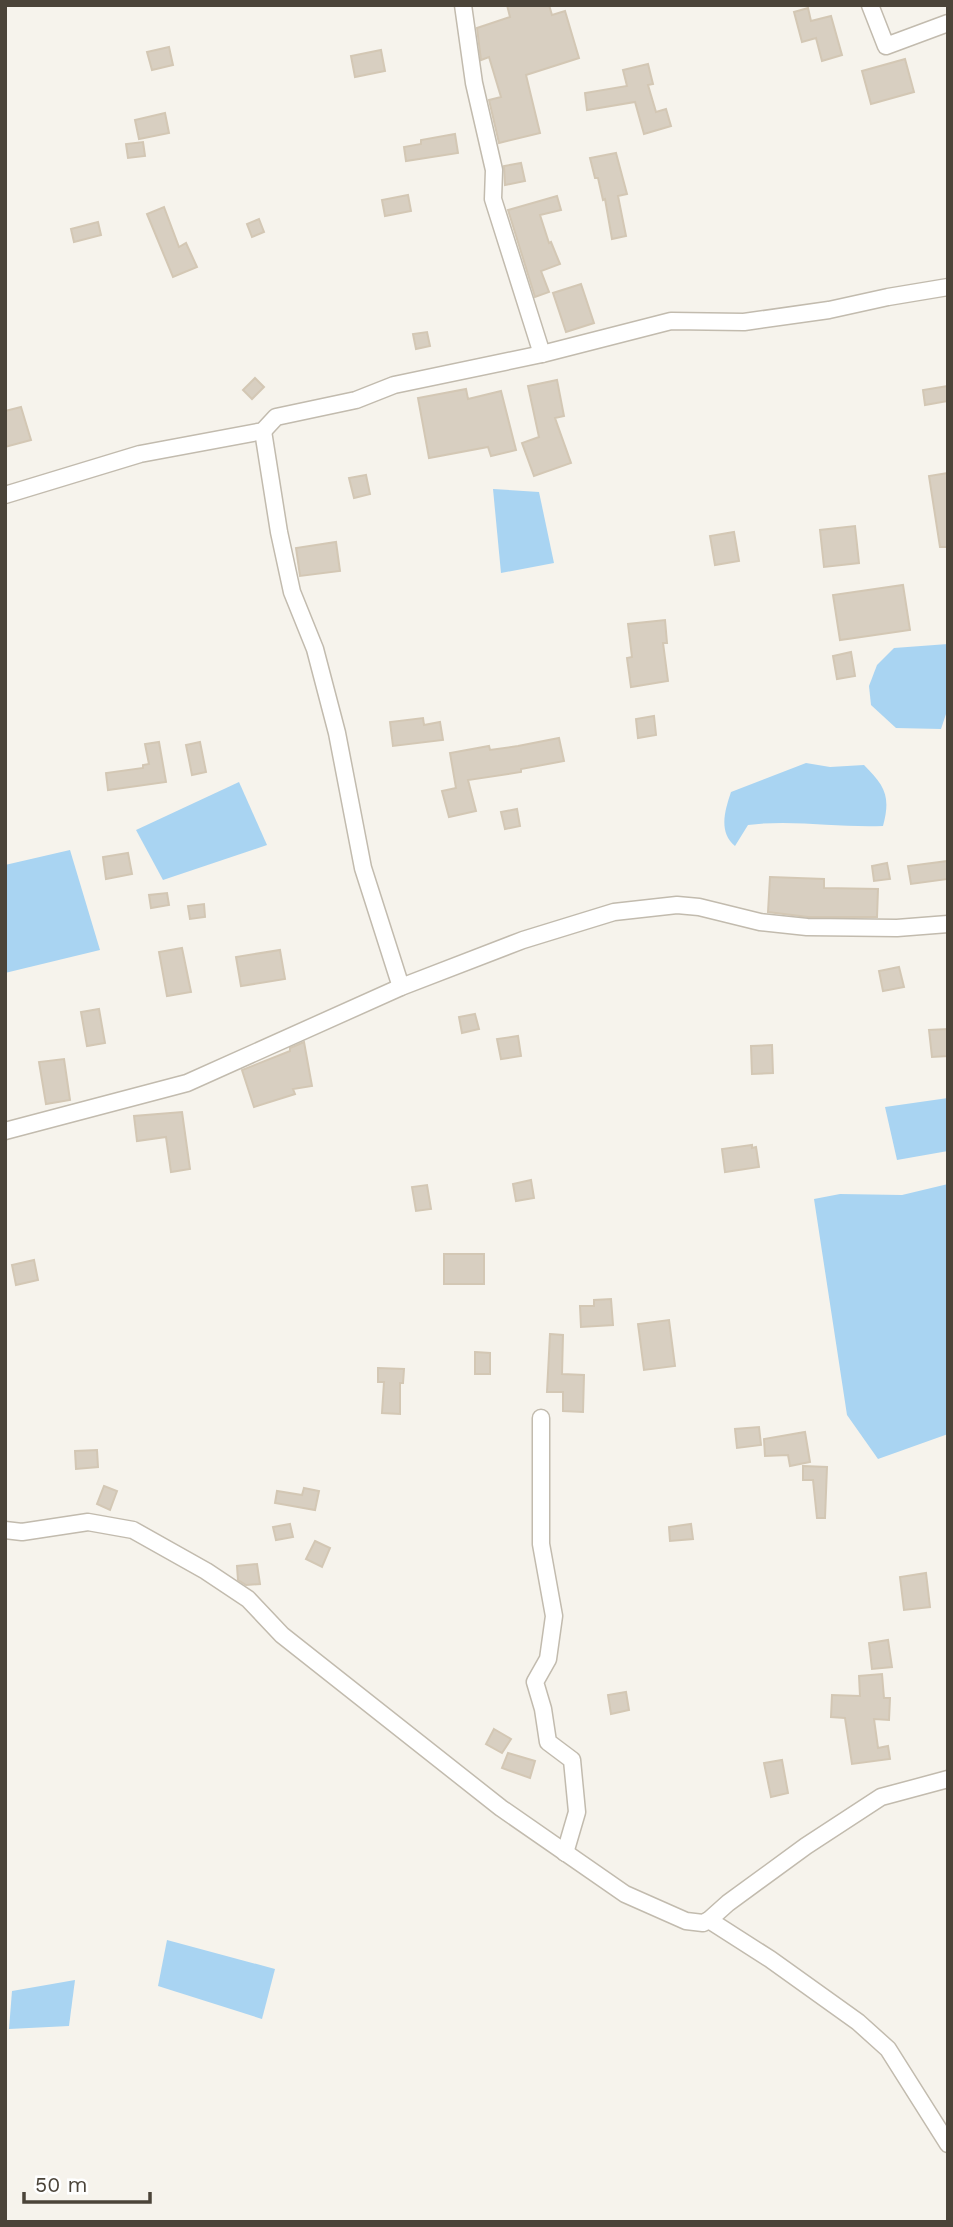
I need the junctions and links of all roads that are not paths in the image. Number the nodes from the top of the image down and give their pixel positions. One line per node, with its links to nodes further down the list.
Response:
1 (463, 5): 5 (street)
2 (870, 5): 3 (street)
3 (948, 23)
4 (948, 287): 5 (street)
5 (542, 354): 6 (street)
6 (263, 431): 7 (street); 9 (street)
7 (5, 495)
8 (948, 924): 9 (street)
9 (401, 987): 10 (street)
10 (5, 1131)
11 (541, 1418): 14 (street)
12 (5, 1530): 14 (street)
13 (948, 1779): 15 (street)
14 (565, 1853): 15 (street)
15 (709, 1920): 16 (street)
16 (948, 2144)

